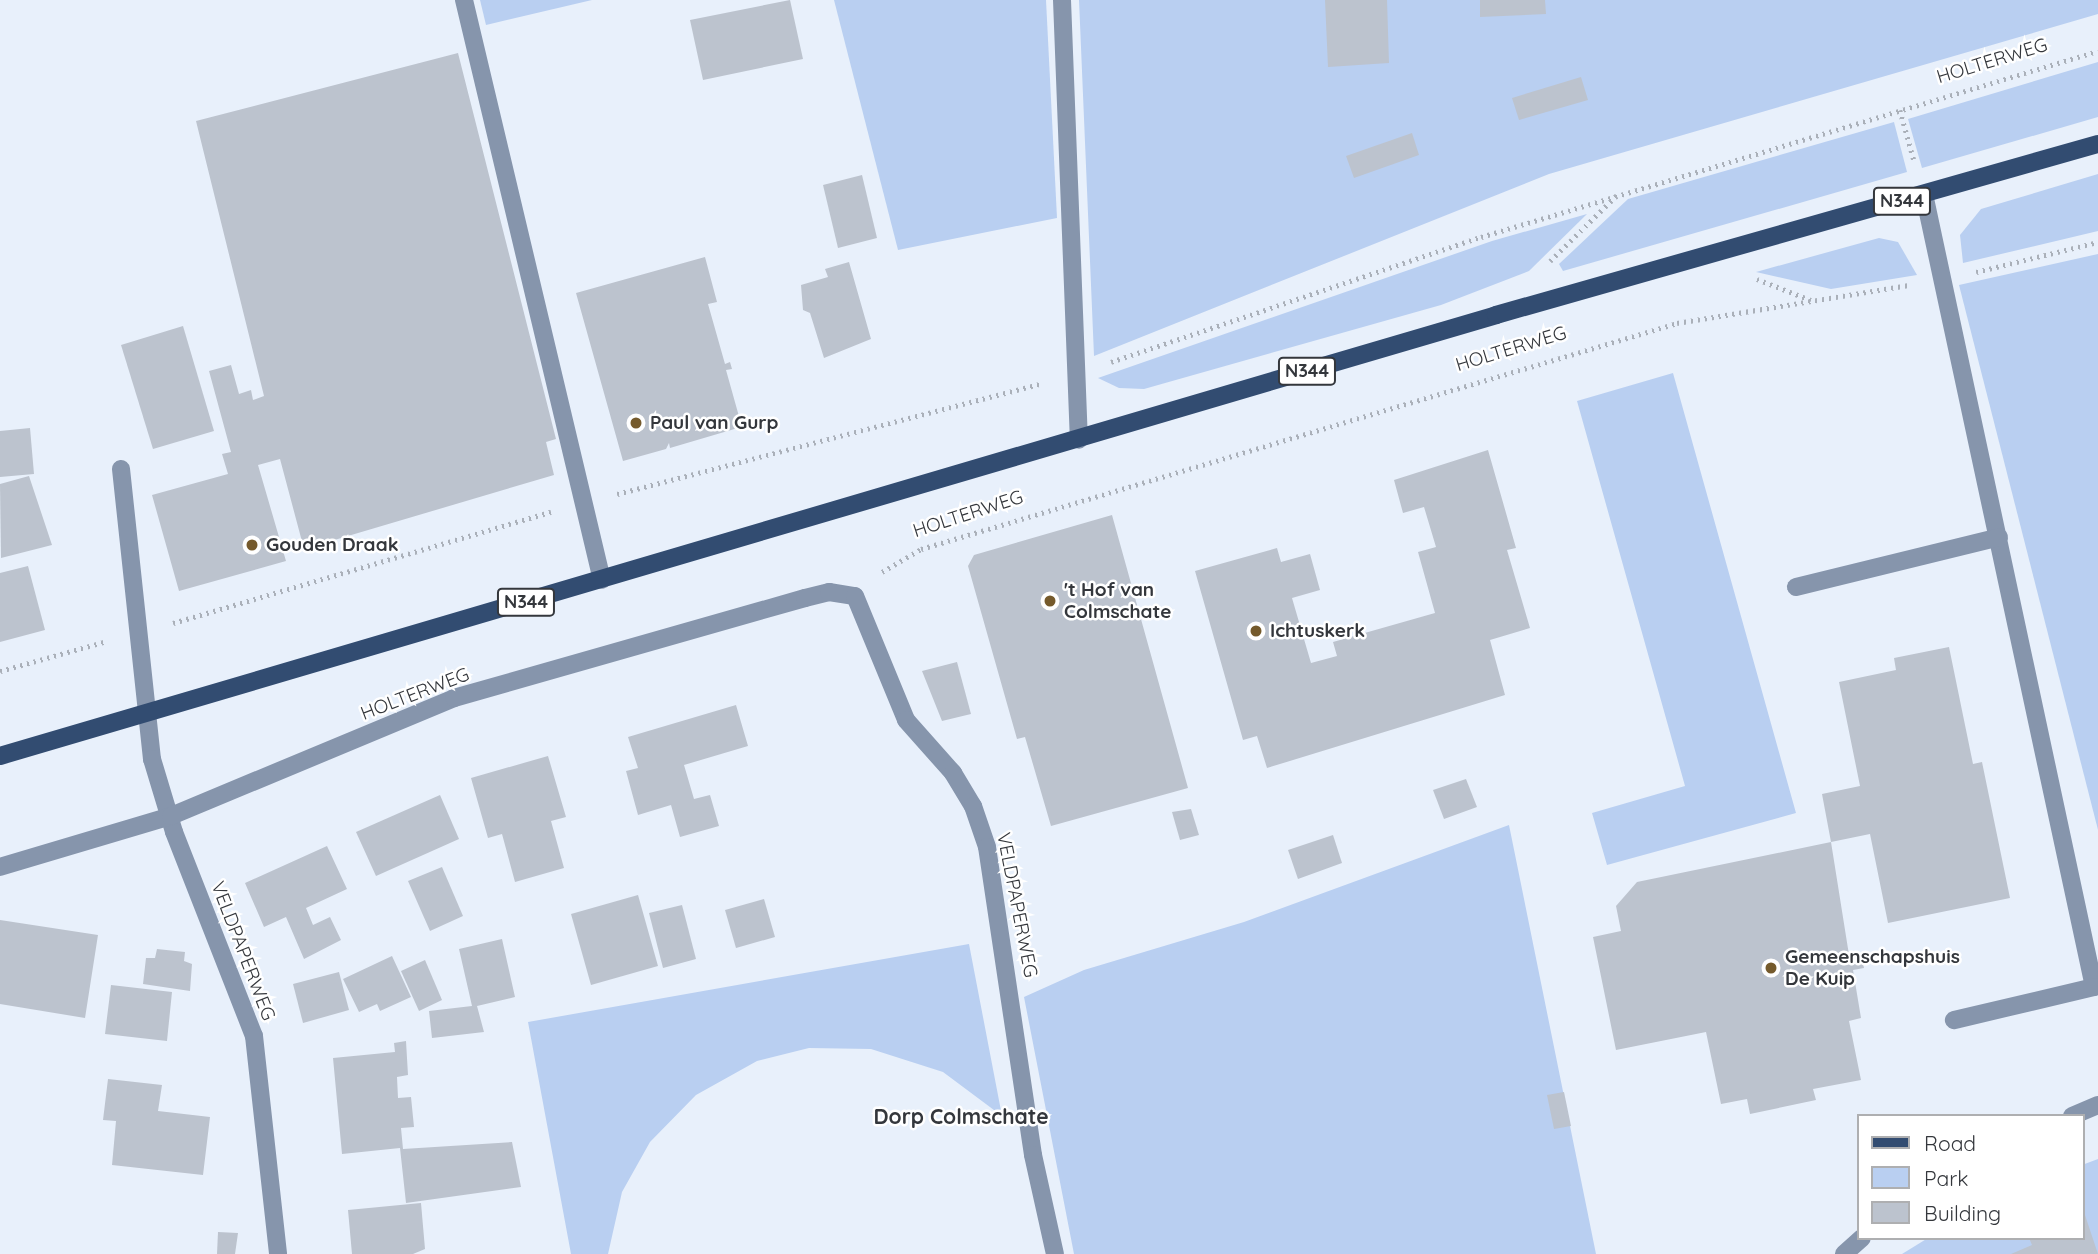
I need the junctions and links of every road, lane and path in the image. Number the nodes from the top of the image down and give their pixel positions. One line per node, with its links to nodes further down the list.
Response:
1 (464, 0): 13 (street)
2 (1062, 0): 10 (street)
3 (2098, 51): 4 (path, HOLTERWEG)
4 (1900, 110): 6 (path); 7 (path, HOLTERWEG)
5 (2098, 144): 6 (main road, HOLTERWEG / N344)
6 (1924, 194): 11 (main road, HOLTERWEG / N344); 14 (street)
7 (1616, 195): 8 (path, HOLTERWEG); 10 (path, HOLTERWEG)
8 (1542, 269)
9 (1812, 300): 17 (path, HOLTERWEG)
10 (1078, 373): 11 (street); 13 (path, HOLTERWEG)
11 (1079, 440): 15 (main road, HOLTERWEG / N344)
12 (121, 469): 18 (street, VELDPAPERWEG)
13 (587, 502): 15 (street); 18 (path, HOLTERWEG)
14 (1999, 537): 16 (street); 24 (street)
15 (602, 580): 20 (main road, HOLTERWEG / N344)
16 (1797, 587)
17 (855, 596): 22 (street, HOLTERWEG); 29 (street, VELDPAPERWEG)
18 (135, 634): 19 (path, HOLTERWEG); 20 (street, VELDPAPERWEG)
19 (0, 671)
20 (143, 711): 21 (main road, HOLTERWEG / N344); 22 (street, VELDPAPERWEG)
21 (0, 756)
22 (170, 816): 23 (street, HOLTERWEG); 28 (street, VELDPAPERWEG)
23 (0, 867)
24 (1954, 1020)
25 (2098, 1105): 26 (street)
26 (2077, 1114)
27 (1860, 1240): 30 (street)
28 (278, 1254)
29 (1055, 1254)
30 (1844, 1254)

